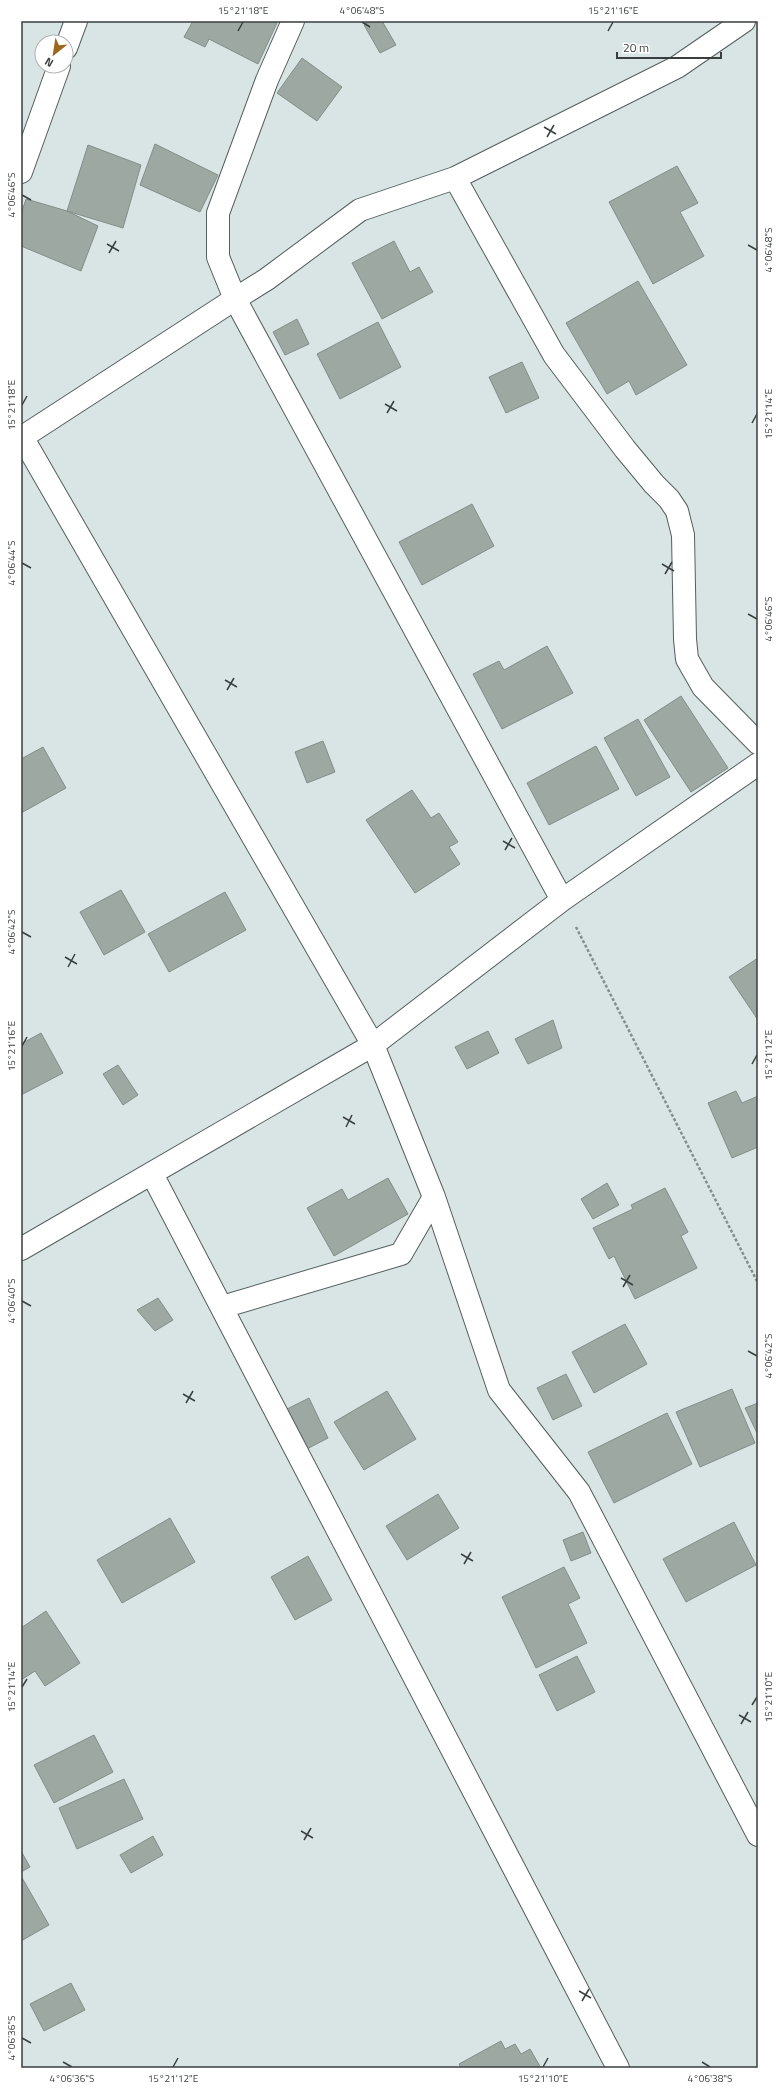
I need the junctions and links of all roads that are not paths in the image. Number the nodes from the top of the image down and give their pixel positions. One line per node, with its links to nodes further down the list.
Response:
1 (76, 21): 4 (street)
2 (293, 21): 8 (street)
3 (738, 23): 7 (street)
4 (71, 34)
5 (57, 74): 6 (street)
6 (21, 172)
7 (456, 178): 8 (street); 10 (street)
8 (234, 298): 9 (street); 12 (street)
9 (22, 437): 13 (street)
10 (758, 743)
11 (758, 764): 12 (street)
12 (562, 900): 13 (street)
13 (373, 1045): 14 (street); 15 (street)
14 (152, 1174): 16 (street); 17 (street)
15 (434, 1197): 17 (street); 18 (street)
16 (21, 1249)
17 (222, 1307): 19 (street)
18 (758, 1835)
19 (618, 2068)

